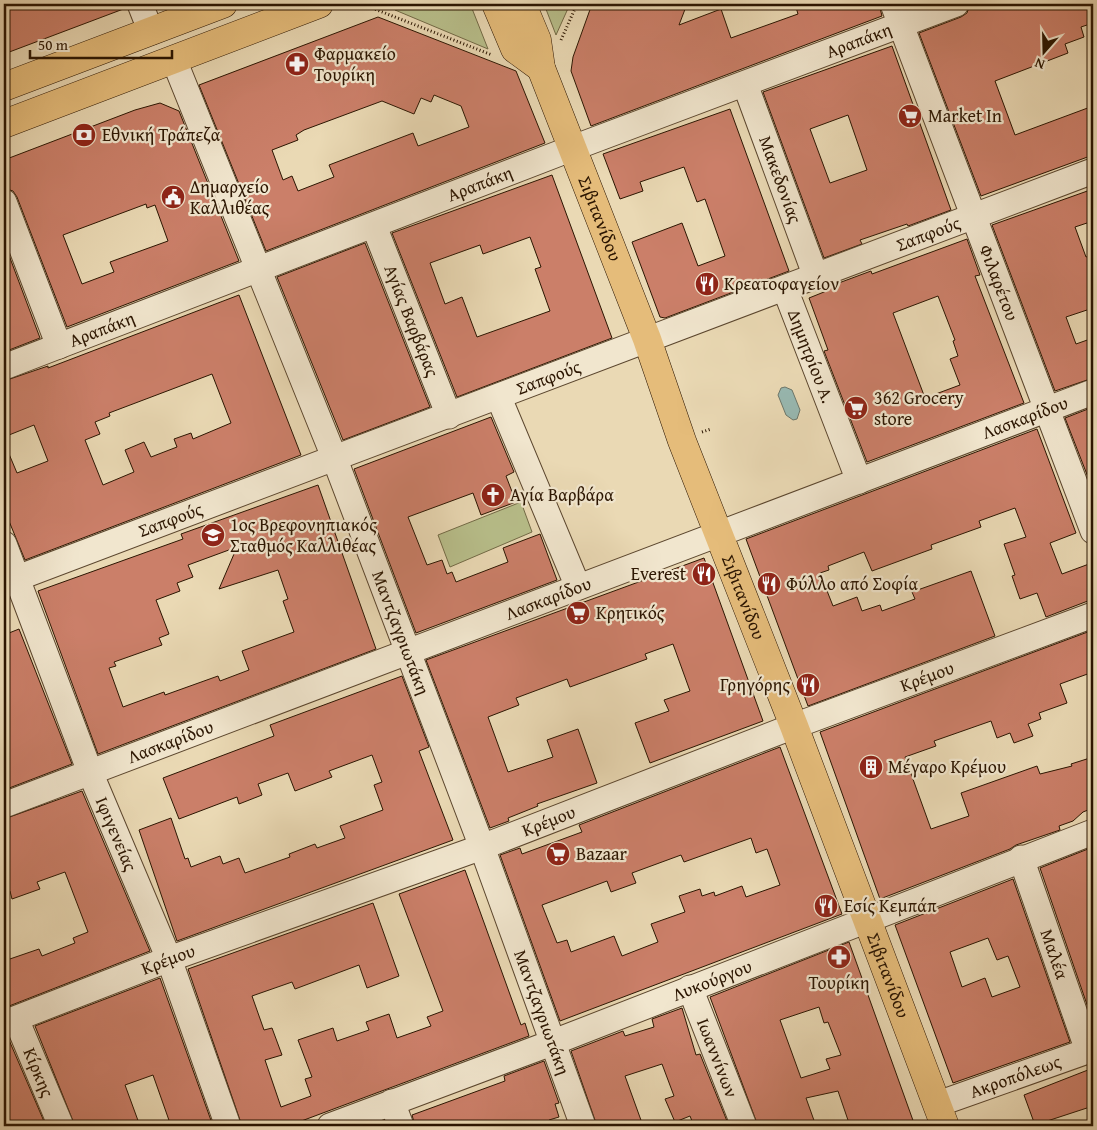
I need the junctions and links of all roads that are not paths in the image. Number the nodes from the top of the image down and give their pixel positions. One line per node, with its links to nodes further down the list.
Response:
1 (140, 4): 8 (street)
2 (223, 4): 8 (main road)
3 (319, 4): 9 (main road)
4 (496, 4): 10 (main road)
5 (522, 4): 10 (main road, Σιβιτανίδου)
6 (956, 4): 7 (street, Αραπάκη)
7 (897, 14): 11 (street, Αραπάκη); 17 (street, Φιλαρέτου)
8 (151, 32): 12 (main road)
9 (174, 60): 13 (main road); 19 (street, Μαντζαγριωτάκη)
10 (541, 68): 14 (main road, Σιβιτανίδου)
11 (745, 84): 14 (street, Αραπάκη); 20 (street, Μακεδονίας)
12 (4, 87)
13 (4, 124)
14 (573, 148): 18 (street, Αραπάκη); 22 (main road, Σιβιτανίδου)
15 (1093, 171): 17 (street, Σαπφούς)
16 (4, 202): 23 (street)
17 (974, 216): 20 (street, Σαπφούς); 27 (street, Φιλαρέτου)
18 (374, 226): 19 (street, Αραπάκη); 28 (street, Αγίας Βαρβάρας)
19 (260, 270): 23 (street, Αραπάκη); 29 (street, Μαντζαγριωτάκη)
20 (816, 277): 21 (street, Σαπφούς)
21 (785, 289): 22 (street, Σαπφούς); 30 (street, Δημητρίου Α.)
22 (647, 339): 26 (street, Σαπφούς); 32 (main road, Σιβιτανίδου)
23 (59, 346): 24 (street, Αραπάκη)
24 (4, 367)
25 (1093, 392): 27 (street, Λασκαρίδου)
26 (499, 398): 28 (street, Σαπφούς); 35 (street)
27 (1045, 410): 30 (street, Λασκαρίδου); 31 (street, Φιλαρέτου)
28 (449, 416): 29 (street, Σαπφούς)
29 (334, 457): 34 (street, Σαπφούς); 37 (street, Μαντζαγριωτάκη)
30 (859, 481): 32 (street, Λασκαρίδου)
31 (1093, 531)
32 (719, 534): 35 (street, Λασκαρίδου); 38 (main road, Σιβιτανίδου)
33 (4, 544): 34 (street, Ιφιγενείας)
34 (10, 580): 39 (street, Ιφιγενείας)
35 (578, 587): 37 (street, Λασκαρίδου)
36 (1093, 615): 38 (street, Κρέμου)
37 (407, 653): 39 (street, Λασκαρίδου); 42 (street, Μαντζαγριωτάκη)
38 (794, 726): 42 (street, Κρέμου); 44 (main road, Σιβιτανίδου)
39 (90, 772): 40 (street, Λασκαρίδου); 45 (street, Ιφιγενείας)
40 (4, 805)
41 (1093, 832): 43 (street, Λυκούργου)
42 (482, 846): 45 (street, Κρέμου); 48 (street, Μαντζαγριωτάκη)
43 (1021, 858): 44 (street, Λυκούργου); 49 (street, Μαλέα)
44 (868, 920): 46 (street, Λυκούργου); 51 (main road, Σιβιτανίδου)
45 (169, 959): 47 (street, Κρέμου); 53 (street, Ιφιγενείας)
46 (690, 988): 48 (street, Λυκούργου); 57 (street, Ιωαννίνων)
47 (10, 1021): 52 (street, Κίρκης)
48 (554, 1042): 50 (street, Λυκούργου); 56 (street, Μαντζαγριωτάκη)
49 (1091, 1050): 51 (street, Ακροπόλεως)
50 (392, 1102): 54 (street, Λυκούργου); 55 (street)
51 (941, 1115)
52 (61, 1126)
53 (228, 1126)
54 (330, 1126)
55 (401, 1126)
56 (583, 1126)
57 (744, 1126)

